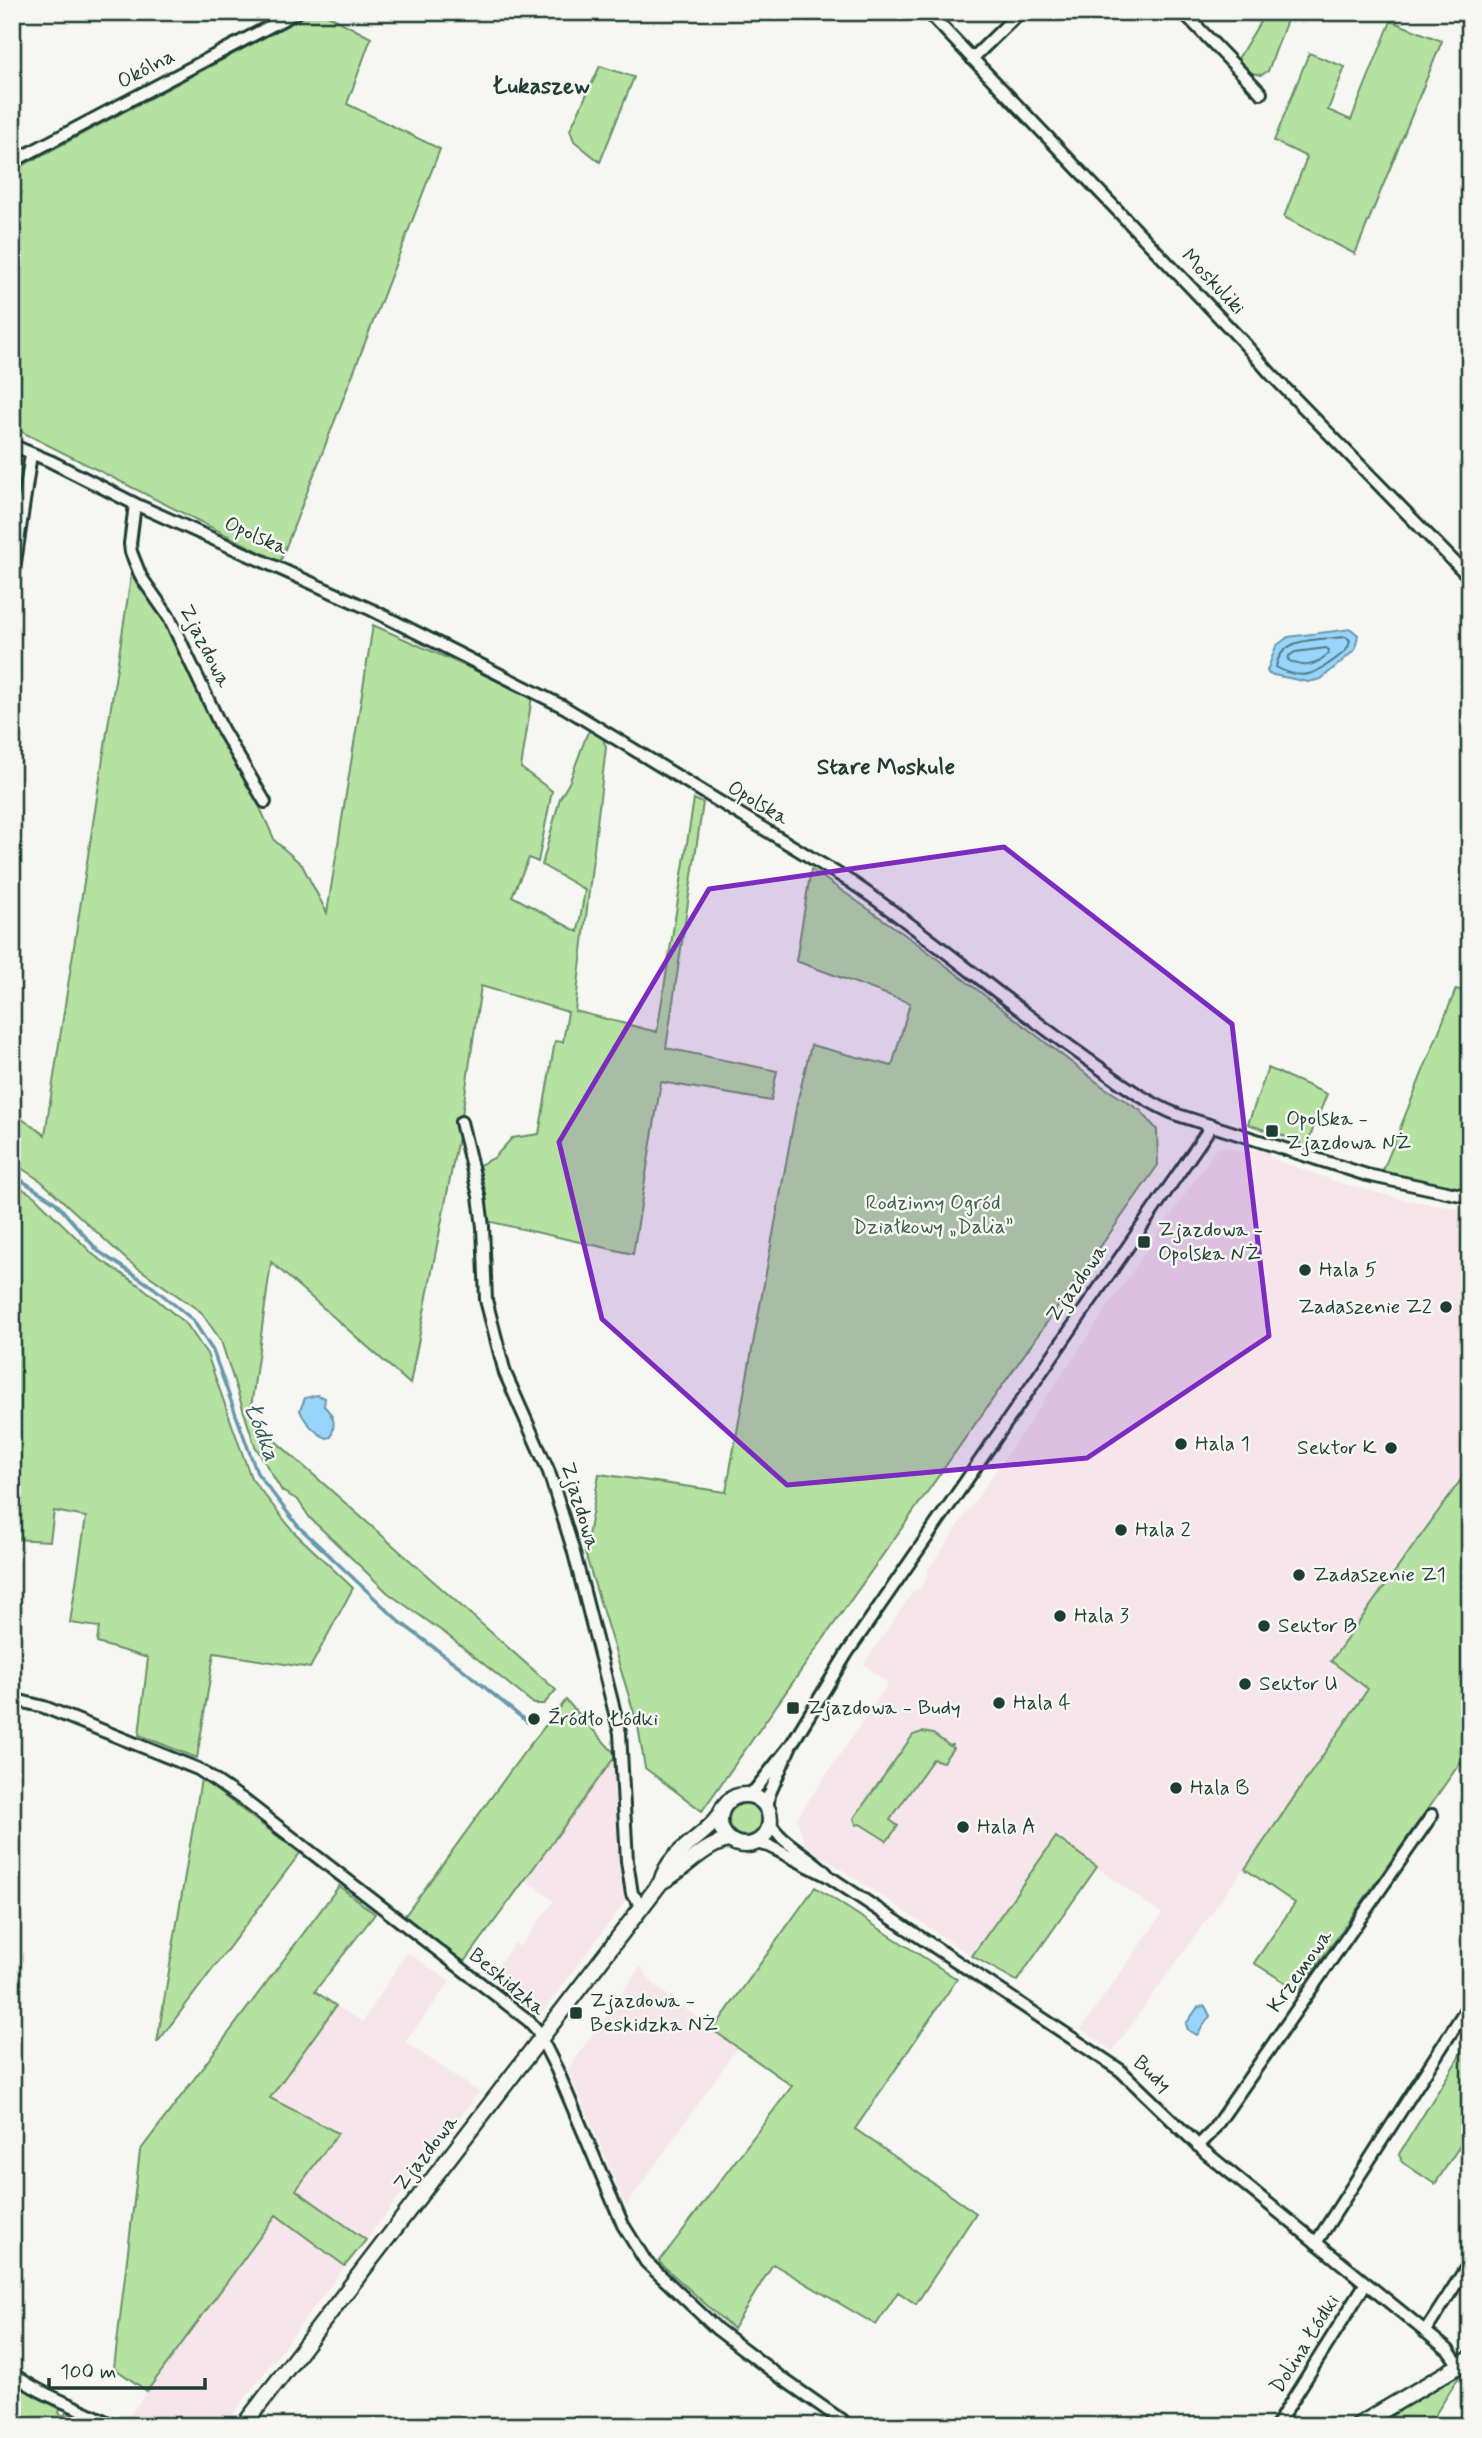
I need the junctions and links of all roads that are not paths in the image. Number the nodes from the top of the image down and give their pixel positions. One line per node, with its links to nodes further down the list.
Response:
1 (297, 12): 7 (street, Okólna)
2 (928, 12): 5 (street, Moskuliki)
3 (1020, 12): 5 (street)
4 (1184, 12): 6 (street)
5 (972, 59): 11 (street, Moskuliki)
6 (1261, 93)
7 (12, 162)
8 (12, 445): 9 (street, Opolska)
9 (31, 454): 10 (street, Opolska); 12 (street)
10 (135, 503): 13 (street, Zjazdowa); 15 (street, Opolska)
11 (1470, 578)
12 (12, 583)
13 (265, 802)
14 (461, 1122): 27 (street, Zjazdowa)
15 (1212, 1125): 16 (street, Opolska); 18 (street, Zjazdowa)
16 (1470, 1197)
17 (12, 1699): 29 (street, Beskidzka)
18 (791, 1745): 19 (street, Zjazdowa); 21 (street, Zjazdowa)
19 (745, 1796): 20 (street); 21 (street)
20 (720, 1815): 23 (street); 26 (street, Zjazdowa)
21 (768, 1815): 24 (street); 25 (street, Budy)
22 (1432, 1815): 30 (street, Krzemowa)
23 (729, 1840): 24 (street); 26 (street, Zjazdowa)
24 (755, 1843): 25 (street, Budy)
25 (828, 1876): 30 (street, Budy)
26 (661, 1881): 27 (street, Zjazdowa)
27 (643, 1906): 29 (street, Zjazdowa)
28 (1470, 2003): 31 (street)
29 (541, 2038): 38 (street, Zjazdowa); 39 (street, Beskidzka)
30 (1198, 2146): 31 (street, Budy)
31 (1316, 2243): 33 (street, Budy)
32 (1470, 2262): 34 (street)
33 (1366, 2283): 34 (street, Budy); 40 (street, Dolina Łódki)
34 (1425, 2332): 35 (street, Budy)
35 (1465, 2362): 41 (street)
36 (12, 2373): 37 (street)
37 (114, 2426)
38 (243, 2426)
39 (850, 2426)
40 (1276, 2426)
41 (1357, 2426)

